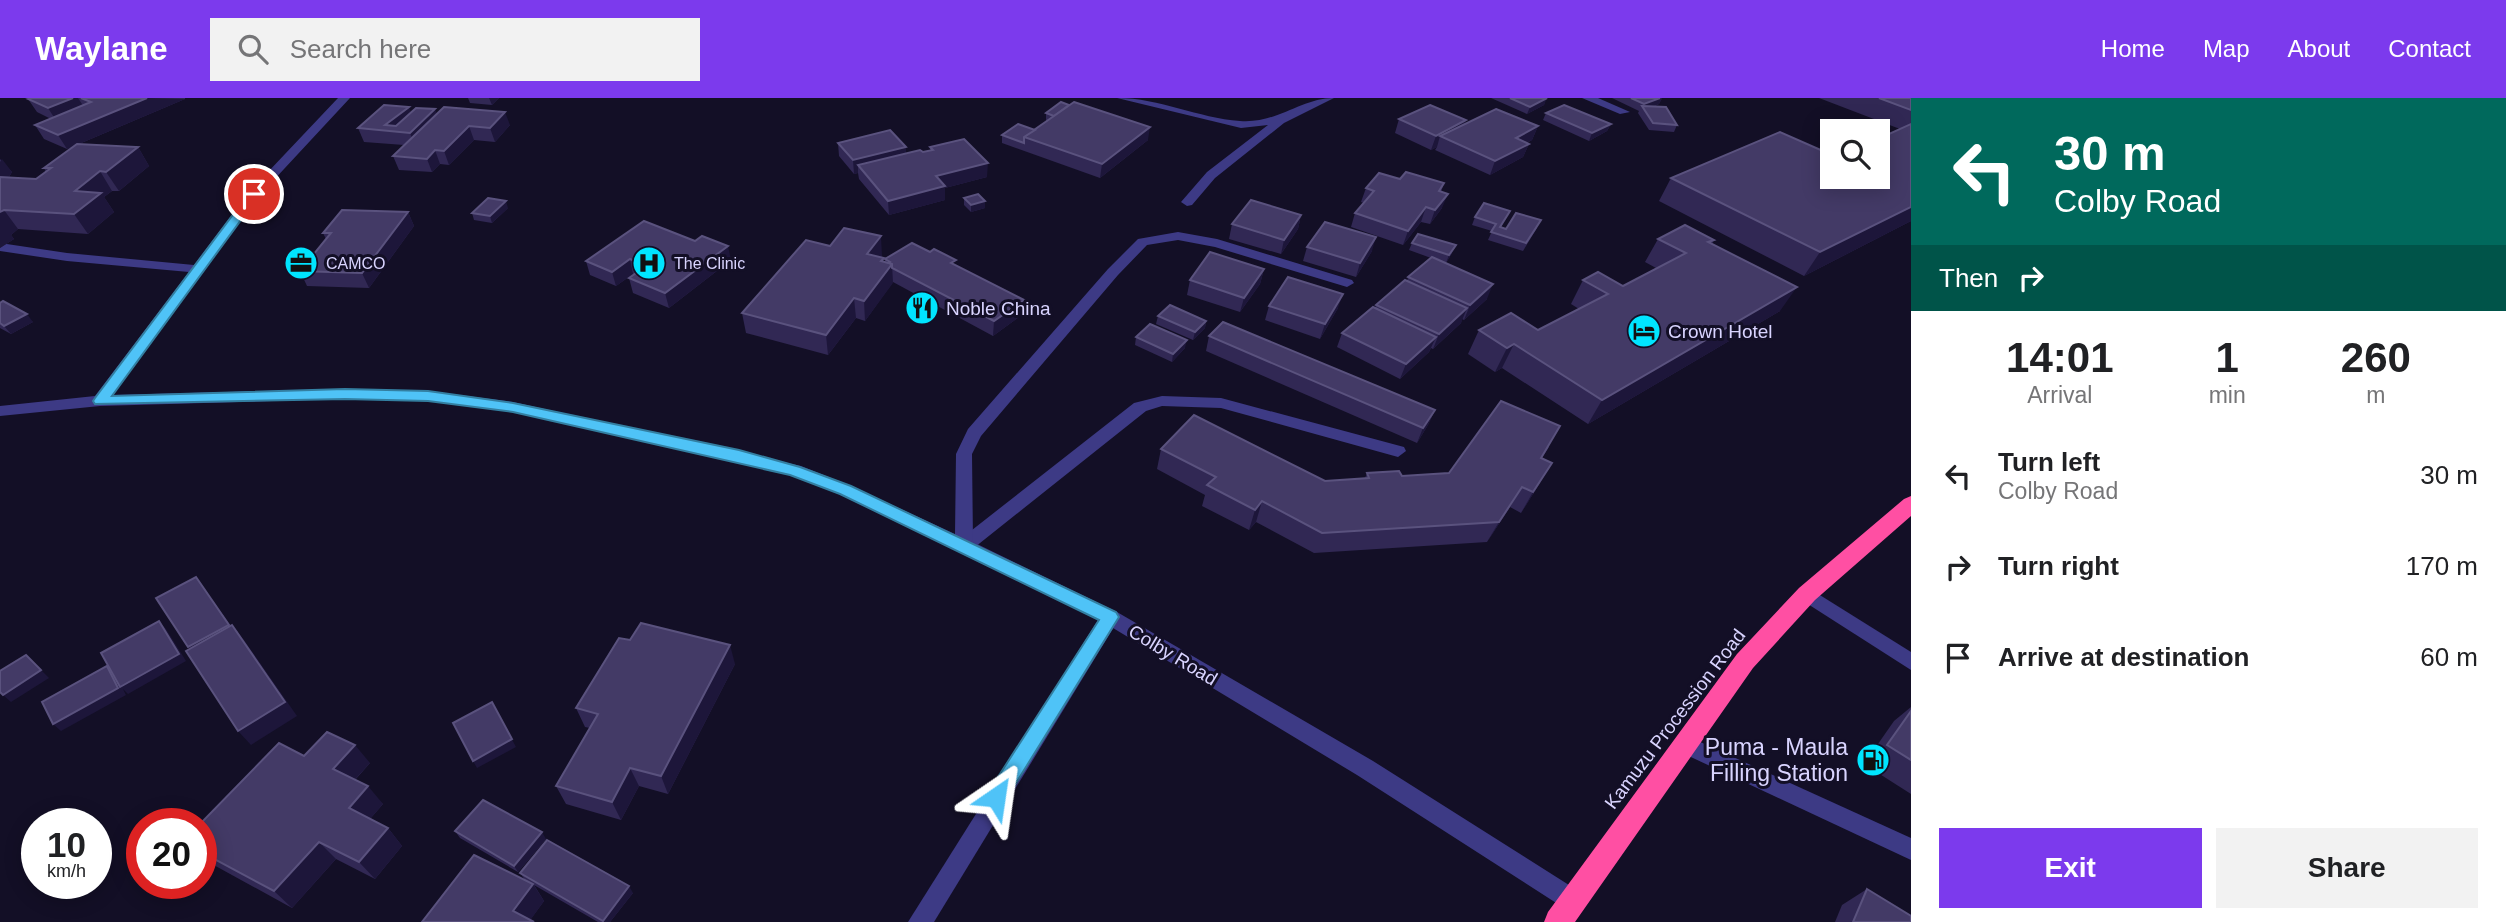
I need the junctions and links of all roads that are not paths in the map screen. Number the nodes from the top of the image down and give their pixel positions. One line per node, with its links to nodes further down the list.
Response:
1 (344, 98): 9 (street)
2 (1123, 98): 6 (street)
3 (1328, 98): 6 (street)
4 (1588, 98): 5 (street)
5 (1624, 112)
6 (1282, 120): 7 (street)
7 (1187, 202)
8 (1, 247): 9 (street)
9 (197, 269): 11 (street)
10 (1347, 283): 15 (street)
11 (100, 401): 12 (street, Colby Road); 15 (street, Colby Road)
12 (0, 411)
13 (1398, 451): 15 (street)
14 (1911, 505): 16 (highway, Kamuzu Procession Road)
15 (964, 545): 17 (street, Colby Road)
16 (1807, 594): 18 (street); 19 (highway, Kamuzu Procession Road)
17 (1110, 617): 21 (street, Colby Road); 22 (street)
18 (1911, 662)
19 (1685, 744): 20 (street); 21 (highway, Kamuzu Procession Road)
20 (1911, 849)
21 (1572, 900): 23 (highway, Kamuzu Procession Road)
22 (920, 922)
23 (1558, 922)

